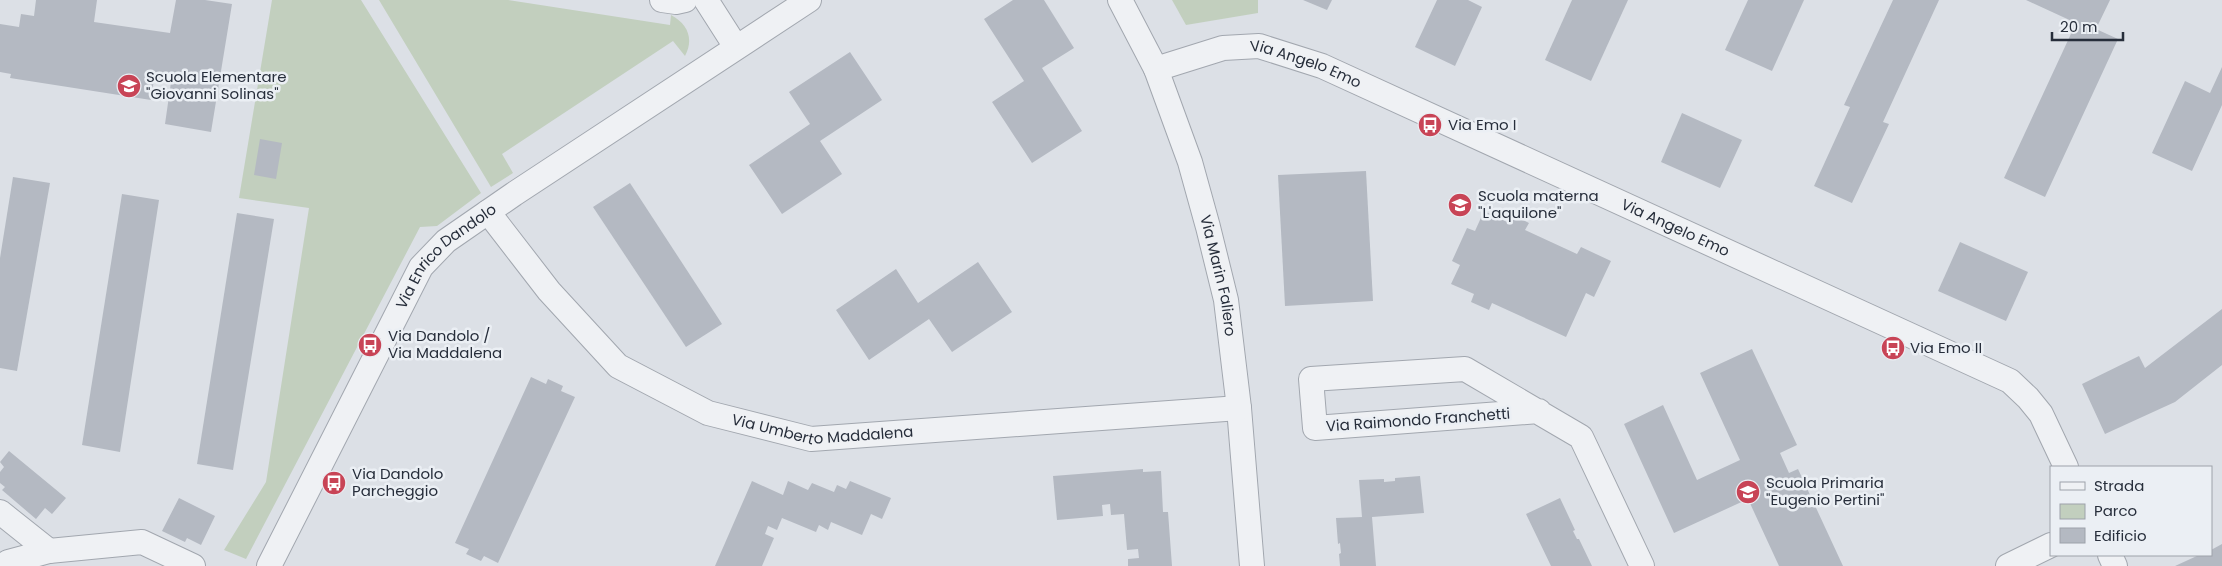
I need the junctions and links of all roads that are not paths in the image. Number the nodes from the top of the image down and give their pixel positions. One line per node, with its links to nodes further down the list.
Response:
1 (662, 0): 2 (street)
2 (685, 0)
3 (706, 0): 6 (street)
4 (809, 0): 6 (street, Via Enrico Dandolo)
5 (1120, 0): 7 (street, Via Marin Faliero)
6 (736, 47): 8 (street, Via Enrico Dandolo)
7 (1156, 69): 9 (street, Via Marin Faliero); 11 (street, Via Angelo Emo)
8 (488, 212): 9 (street, Via Umberto Maddalena); 17 (street, Via Enrico Dandolo)
9 (1240, 408): 18 (street, Via Marin Faliero)
10 (1539, 411): 10 (street, Via Raimondo Franchetti); 19 (street, Via Raimondo Franchetti)
11 (2066, 466)
12 (0, 512): 14 (street)
13 (2050, 545): 20 (street)
14 (49, 551): 15 (street); 16 (street)
15 (4, 566)
16 (193, 566)
17 (269, 566)
18 (1252, 566)
19 (1642, 566)
20 (2008, 566)

